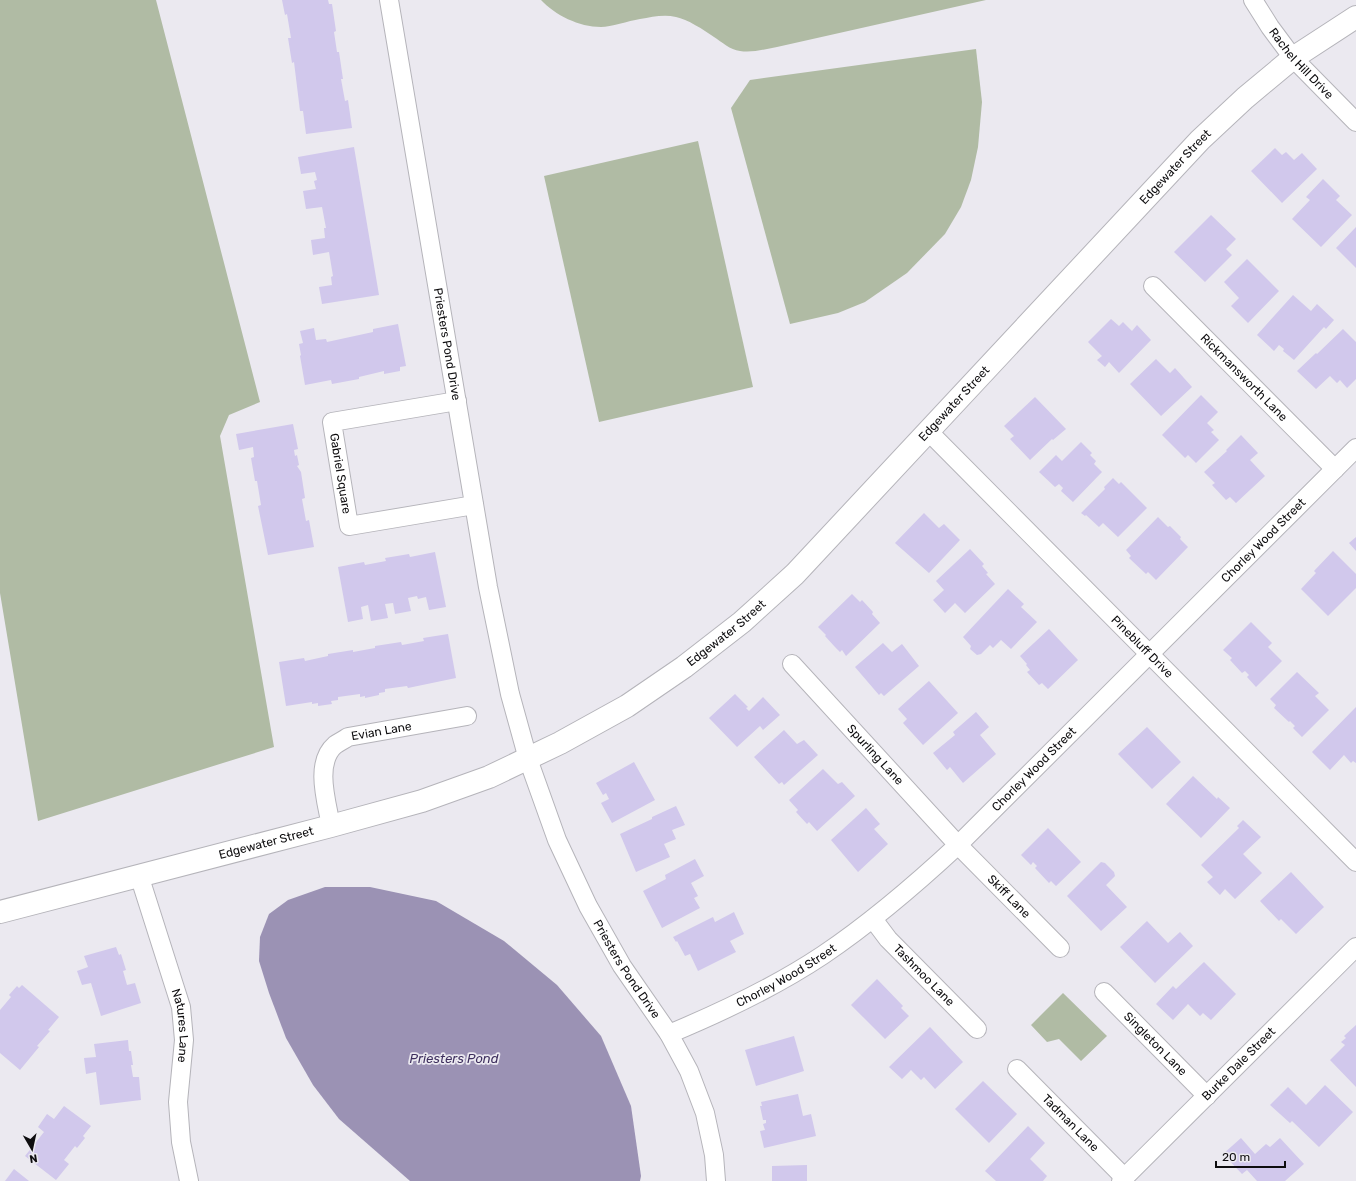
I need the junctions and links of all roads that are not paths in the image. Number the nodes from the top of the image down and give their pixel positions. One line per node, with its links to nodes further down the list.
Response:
1 (389, 0): 7 (street, Priesters Pond Drive)
2 (1252, 0): 4 (street, Rachel Hill Drive)
3 (1356, 17): 4 (street, Edgewater Street)
4 (1293, 58): 5 (street, Rachel Hill Drive); 8 (street, Edgewater Street)
5 (1356, 122)
6 (1153, 286): 10 (street, Rickmansworth Lane)
7 (457, 401): 11 (street, Priesters Pond Drive); 11 (street, Gabriel Square)
8 (928, 431): 12 (street, Pinebluff Drive); 15 (street, Edgewater Street)
9 (1356, 448): 10 (street, Chorley Wood Street)
10 (1335, 469): 12 (street, Chorley Wood Street)
11 (474, 505): 15 (street, Priesters Pond Drive)
12 (1149, 654): 17 (street, Chorley Wood Street); 18 (street, Pinebluff Drive)
13 (792, 664): 17 (street, Spurling Lane)
14 (467, 716): 16 (street, Evian Lane)
15 (528, 759): 16 (street, Edgewater Street); 26 (street, Priesters Pond Drive)
16 (331, 826): 19 (street, Edgewater Street)
17 (958, 845): 21 (street, Chorley Wood Street); 23 (street, Skiff Lane)
18 (1356, 862)
19 (139, 875): 20 (street, Edgewater Street); 30 (street, Natures Lane)
20 (0, 912)
21 (873, 919): 25 (street, Tashmoo Lane); 26 (street, Chorley Wood Street)
22 (1356, 947): 28 (street, Burke Dale Street)
23 (1060, 948)
24 (1104, 992): 28 (street, Singleton Lane)
25 (977, 1029)
26 (669, 1034): 31 (street, Priesters Pond Drive)
27 (1017, 1069): 29 (street, Tadman Lane)
28 (1207, 1096): 29 (street, Burke Dale Street)
29 (1123, 1179)
30 (189, 1181)
31 (716, 1181)

